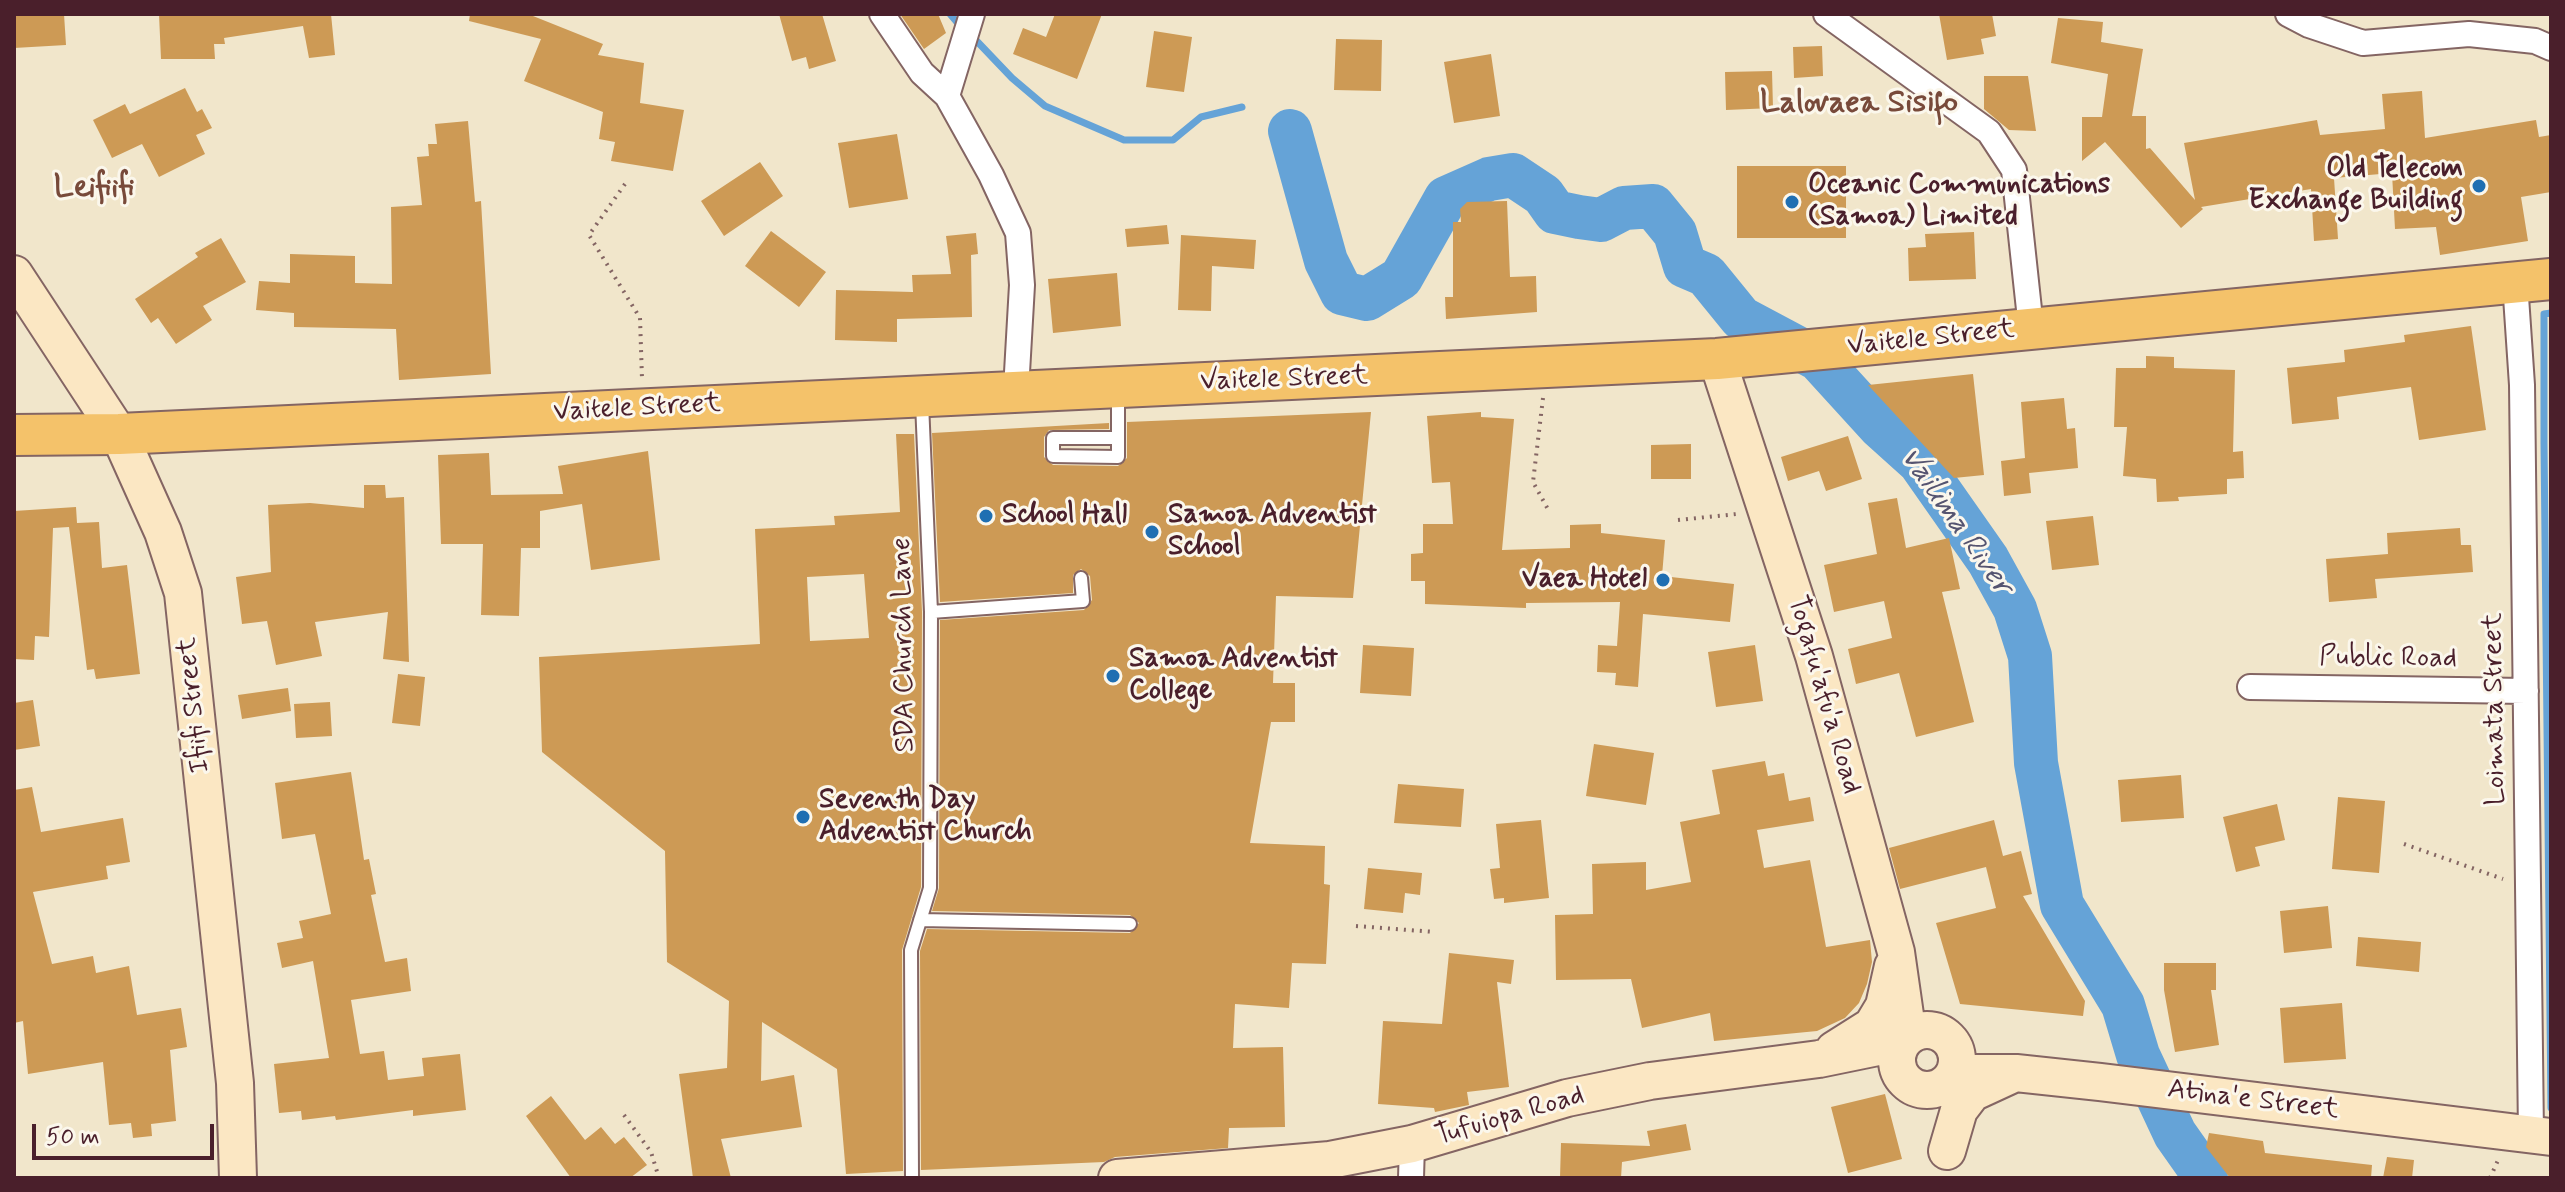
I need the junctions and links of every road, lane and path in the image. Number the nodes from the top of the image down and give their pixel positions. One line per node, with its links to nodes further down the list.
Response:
1 (882, 14): 6 (street)
2 (1826, 14): 10 (street)
3 (2288, 14): 5 (street)
4 (971, 18): 6 (street)
5 (2551, 48)
6 (947, 96): 14 (street)
7 (625, 184): 16 (path)
8 (14, 274): 17 (main road, Ifiifi Street)
9 (2533, 281): 10 (main road, Vaitele Street); 26 (street, Loimata Street)
10 (2031, 328): 11 (main road, Vaitele Street)
11 (1725, 359): 12 (main road, Vaitele Street); 20 (main road, Togafu'afu'a Road)
12 (1546, 368): 13 (main road, Vaitele Street); 21 (path)
13 (1118, 386): 14 (main road, Vaitele Street); 19 (lane)
14 (1016, 390): 15 (main road, Vaitele Street)
15 (922, 396): 16 (main road, Vaitele Street); 24 (lane, SDA Church Lane)
16 (643, 409): 17 (main road, Vaitele Street)
17 (119, 434): 18 (main road, Vaitele Street); 41 (main road, Ifiifi Street)
18 (14, 435)
19 (1118, 438): 19 (lane)
20 (1767, 512): 22 (path); 33 (main road, Togafu'afu'a Road)
21 (1550, 513)
22 (1678, 520)
23 (1081, 578): 24 (lane)
24 (931, 612): 29 (lane, SDA Church Lane)
25 (2250, 687): 26 (street, Public Road)
26 (2526, 691): 28 (street, Loimata Street)
27 (2404, 844): 28 (path)
28 (2528, 887): 38 (street, Loimata Street)
29 (920, 920): 30 (lane); 43 (lane, SDA Church Lane)
30 (1130, 924)
31 (1356, 926): 32 (path)
32 (1435, 932)
33 (1896, 952): 34 (main road); 35 (main road, Togafu'afu'a Road)
34 (1819, 1059): 35 (main road, Tufuiopa Road); 39 (main road, Tufuiopa Road)
35 (1928, 1059): 36 (main road); 40 (main road)
36 (2016, 1073): 38 (main road, Atina'e Street); 40 (main road)
37 (624, 1115): 42 (path)
38 (2541, 1136)
39 (1411, 1161): 44 (main road, Tufuiopa Road)
40 (1950, 1164)
41 (238, 1178)
42 (659, 1178)
43 (912, 1178)
44 (1117, 1178)

